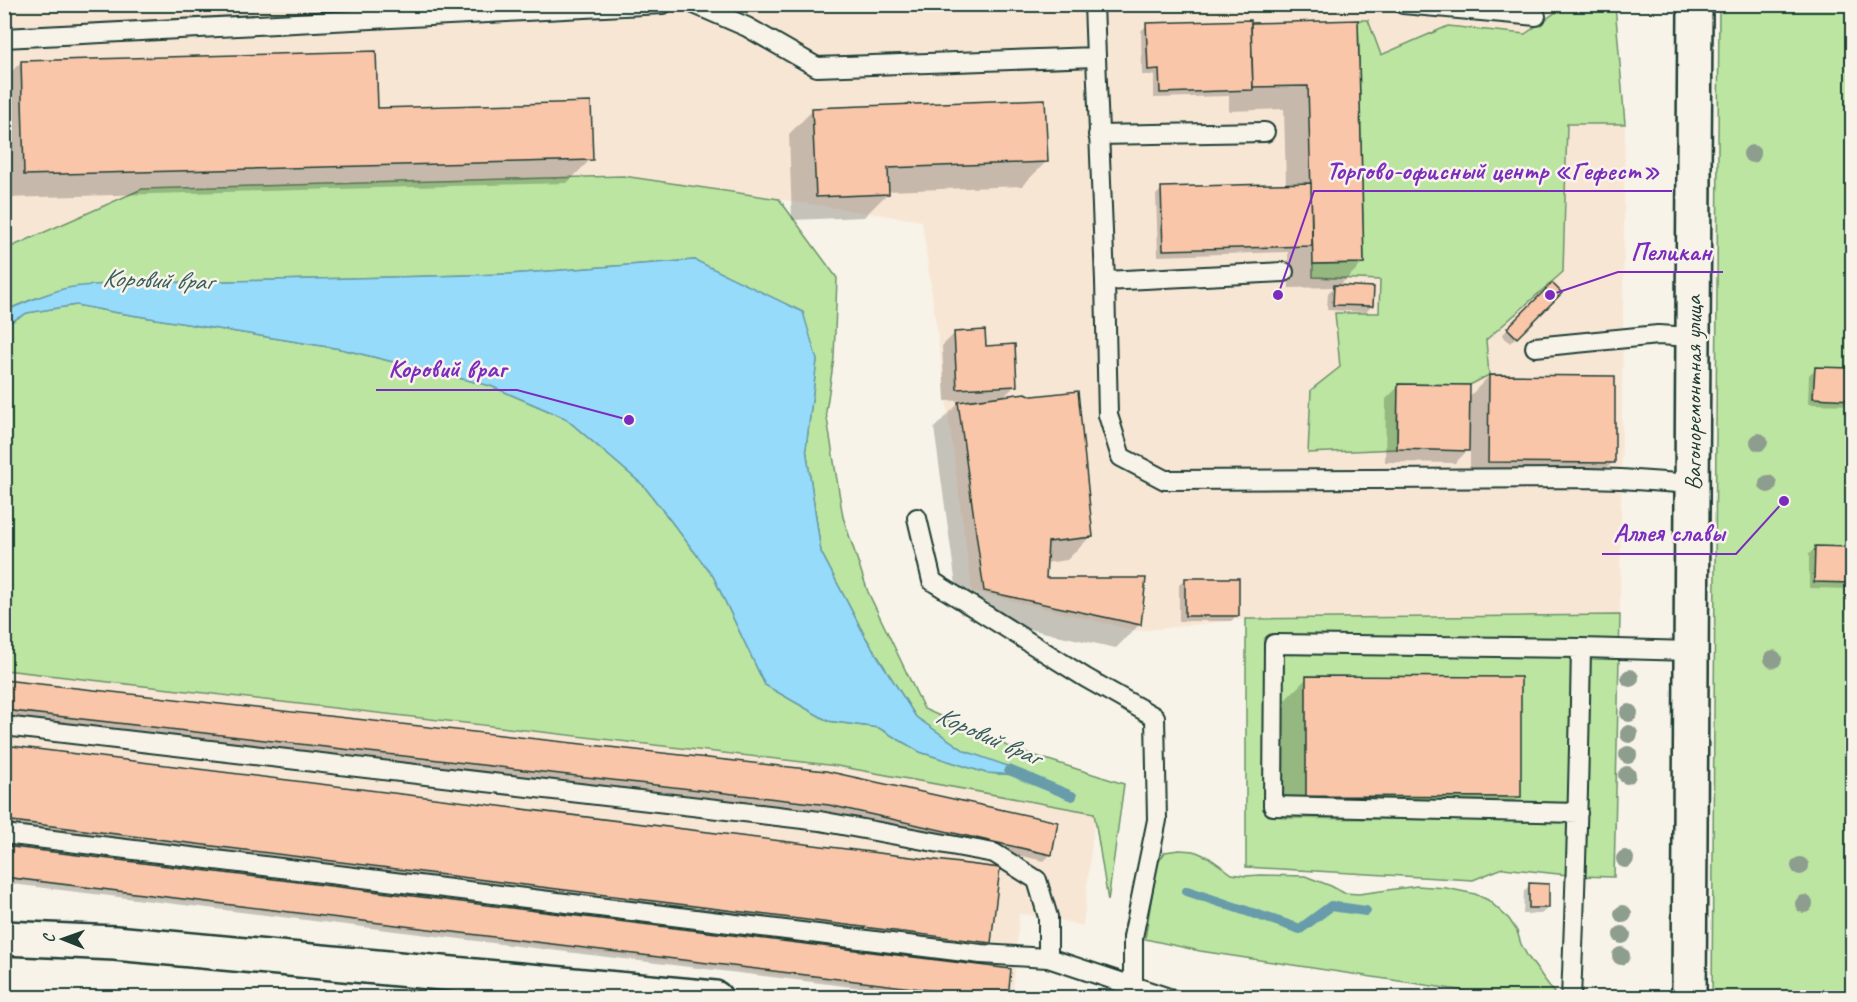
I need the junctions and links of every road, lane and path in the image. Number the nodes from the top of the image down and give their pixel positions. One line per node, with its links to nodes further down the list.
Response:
1 (663, 4): 7 (lane)
2 (694, 4): 8 (lane)
3 (1094, 4): 8 (lane)
4 (1403, 4): 6 (lane)
5 (1695, 4): 13 (street, Вагоноремонтная улица)
6 (1536, 16)
7 (4, 38)
8 (1095, 57): 10 (lane)
9 (1265, 132): 10 (lane)
10 (1098, 135): 12 (lane)
11 (1284, 272): 12 (lane)
12 (1105, 281): 15 (lane)
13 (1694, 337): 14 (lane); 15 (street, Вагоноремонтная улица)
14 (1535, 347)
15 (1693, 484): 18 (street, Вагоноремонтная улица)
16 (917, 518): 24 (lane)
17 (1581, 648): 18 (lane); 20 (lane); 20 (lane)
18 (1691, 651): 28 (street, Вагоноремонтная улица)
19 (4, 726): 23 (lane)
20 (1578, 813): 27 (lane)
21 (4, 834): 23 (lane)
22 (4, 938): 25 (street)
23 (1048, 958): 24 (lane)
24 (1133, 986): 26 (lane)
25 (715, 998)
26 (1169, 998)
27 (1571, 998)
28 (1689, 998)

